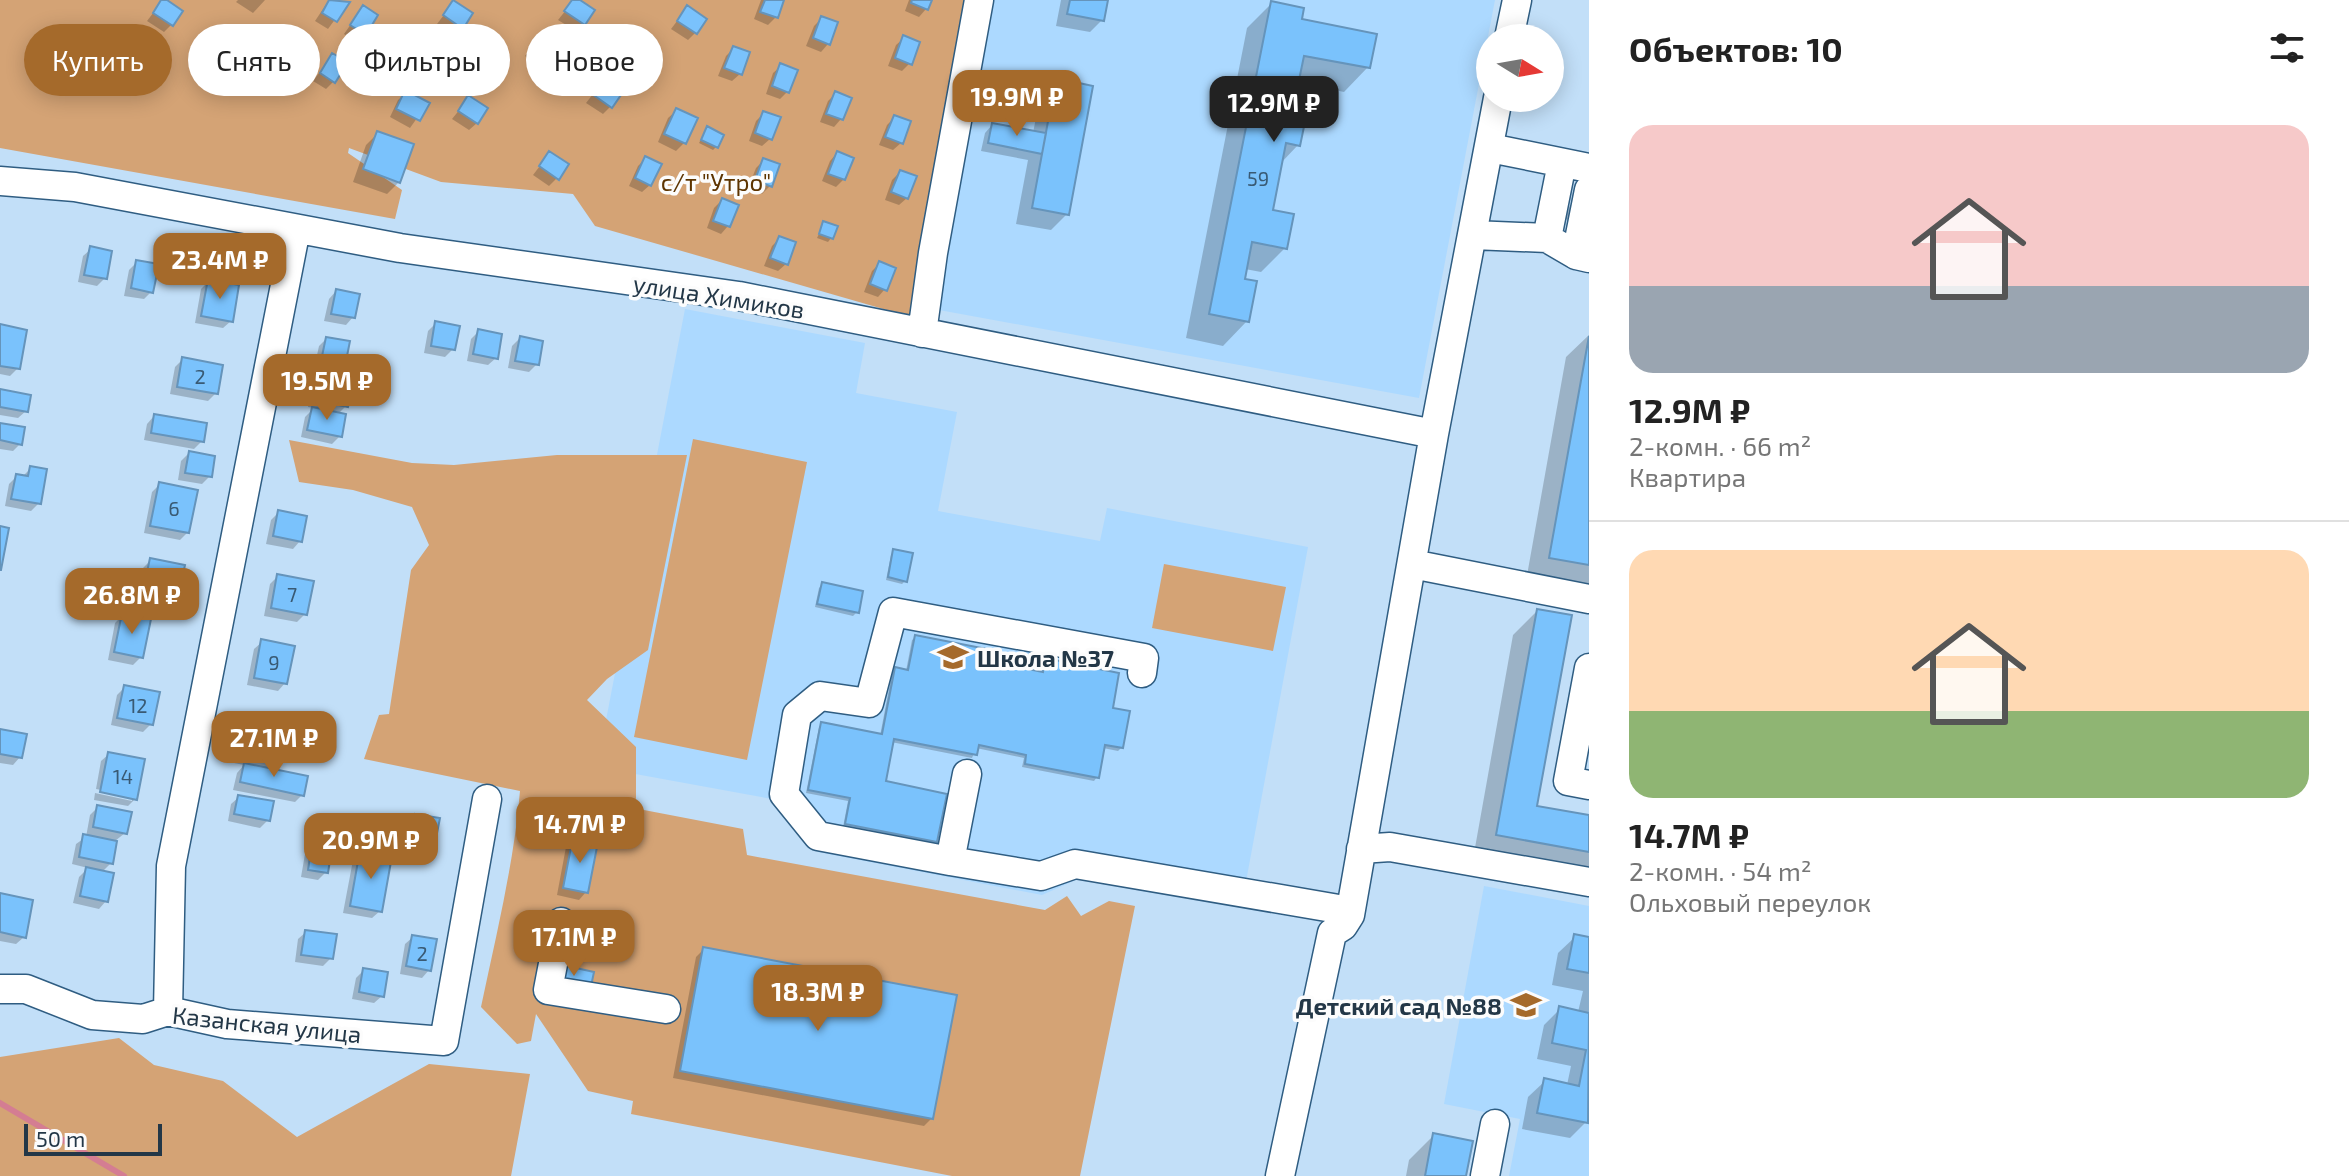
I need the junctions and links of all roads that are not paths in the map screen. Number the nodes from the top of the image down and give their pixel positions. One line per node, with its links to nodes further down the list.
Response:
1 (979, 0): 13 (street)
2 (1517, 0): 3 (street)
3 (1512, 24)
4 (1496, 112): 5 (street)
5 (1490, 148): 6 (street); 10 (street)
6 (1576, 165): 11 (street)
7 (0, 181): 9 (street, улица Химиков)
8 (1589, 190): 12 (street)
9 (296, 229): 13 (street, улица Химиков); 30 (street)
10 (1473, 235): 11 (street); 14 (street)
11 (1547, 238): 12 (street)
12 (1582, 256)
13 (922, 333): 14 (street, улица Химиков)
14 (1434, 434): 15 (street)
15 (1412, 564): 16 (street); 23 (street)
16 (1589, 599)
17 (1589, 668): 19 (street)
18 (1142, 673): 24 (street)
19 (1583, 735): 21 (street)
20 (967, 774): 24 (street)
21 (1589, 785)
22 (487, 799): 30 (street, Казанская улица)
23 (1361, 849): 25 (street); 26 (street)
24 (950, 861): 26 (street)
25 (1589, 882)
26 (1350, 911): 32 (street)
27 (561, 922): 29 (street)
28 (0, 989): 30 (street, Казанская улица)
29 (666, 1009)
30 (168, 1011)
31 (1495, 1124): 33 (street)
32 (1280, 1176)
33 (1485, 1176)

